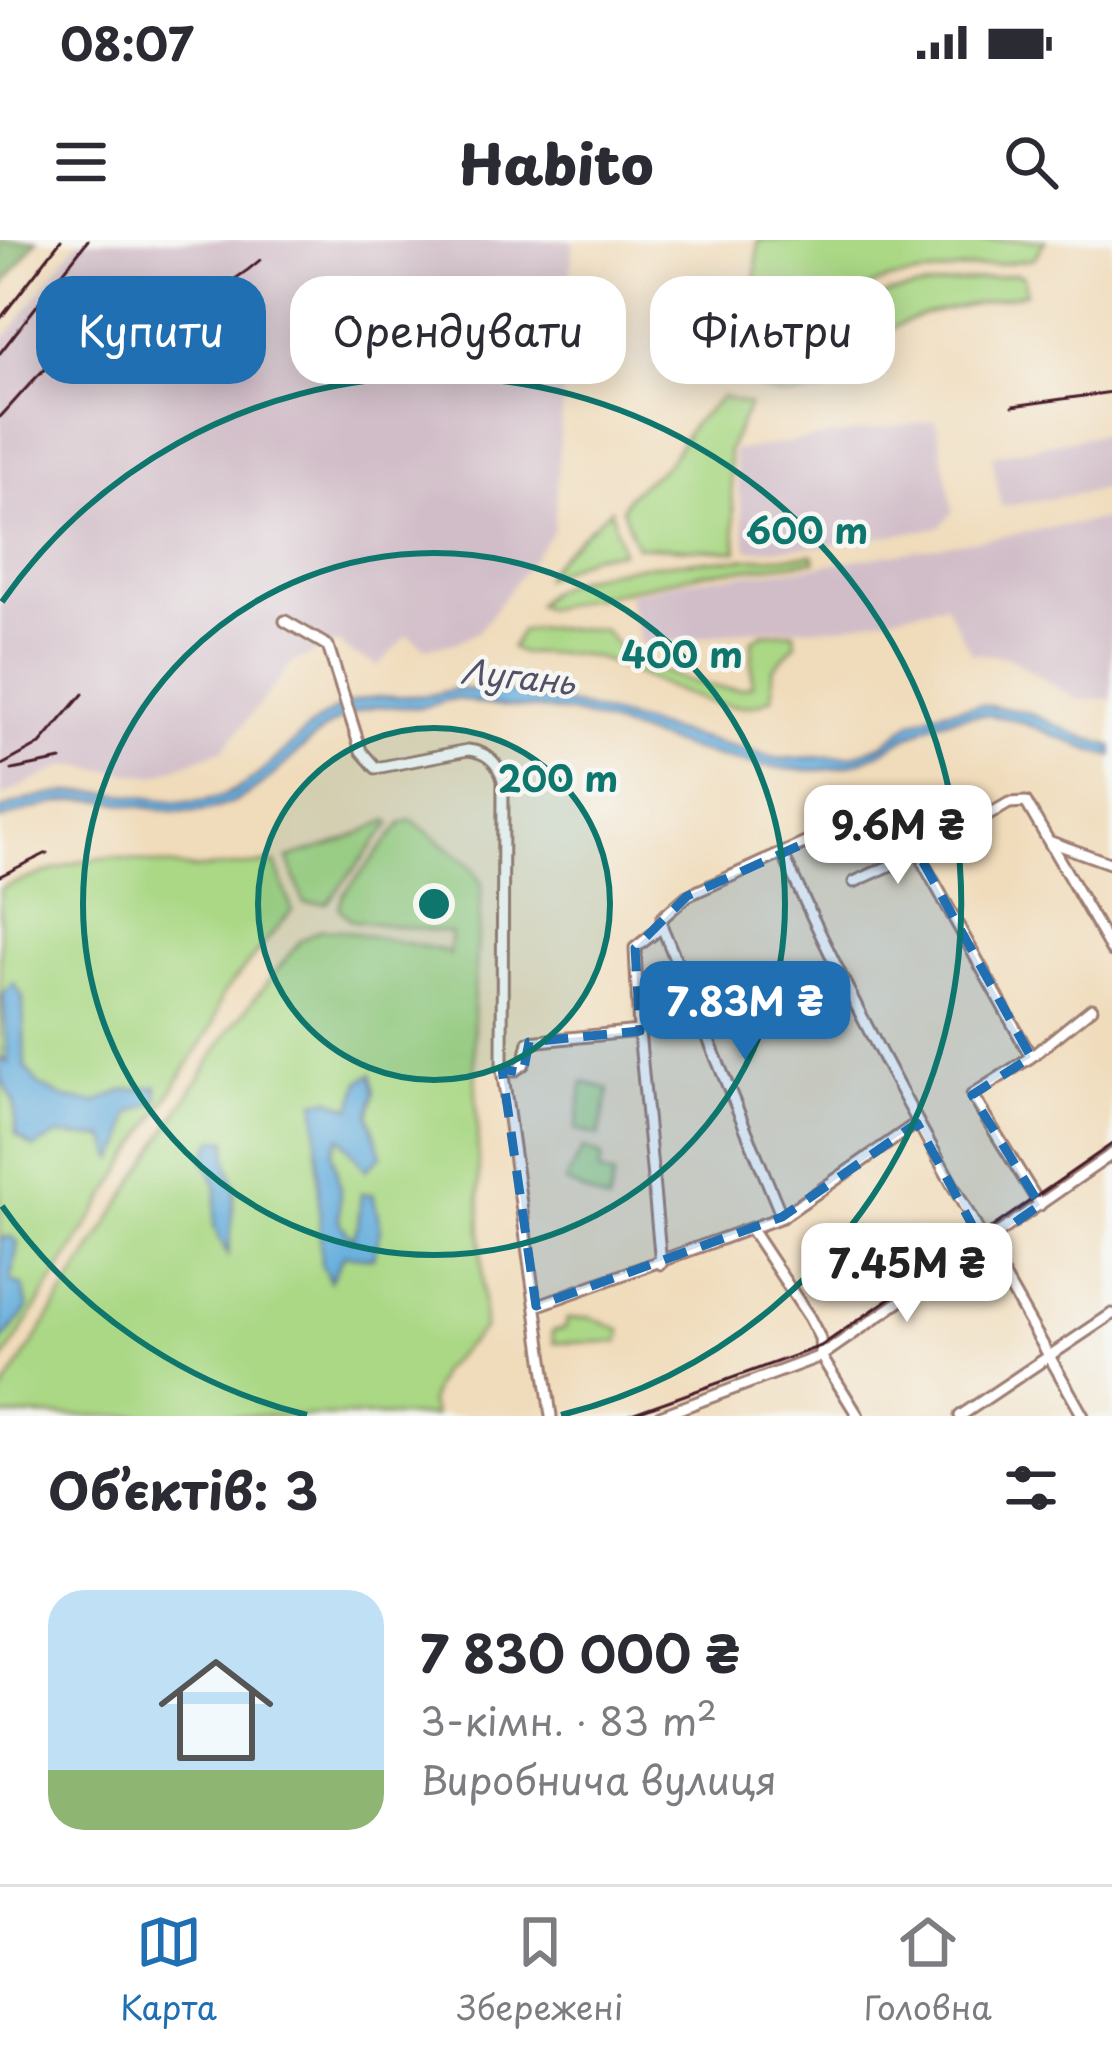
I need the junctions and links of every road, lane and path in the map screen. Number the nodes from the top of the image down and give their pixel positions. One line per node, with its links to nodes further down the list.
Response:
1 (285, 621): 13 (street)
2 (956, 835): 3 (street); 4 (street); 5 (street)
3 (1051, 842): 6 (street); 9 (street)
4 (924, 850): 7 (street); 12 (street)
5 (782, 854): 8 (street); 14 (street)
6 (1112, 864)
7 (854, 881)
8 (662, 928): 11 (street); 17 (street)
9 (1112, 950)
10 (1092, 1008): 12 (street)
11 (639, 1031): 13 (street); 20 (street)
12 (1031, 1058): 16 (street)
13 (502, 1069): 21 (street)
14 (917, 1123): 17 (street); 19 (street)
15 (1112, 1154): 16 (street)
16 (1040, 1205): 19 (street)
17 (782, 1217): 18 (street)
18 (752, 1231): 20 (street); 24 (street)
19 (983, 1245): 23 (street); 24 (street)
20 (661, 1264): 21 (street)
21 (536, 1306): 25 (street)
22 (1112, 1314): 23 (street)
23 (1049, 1355): 28 (street); 29 (street)
24 (821, 1356): 26 (street); 27 (street)
25 (551, 1416)
26 (660, 1416)
27 (858, 1416)
28 (960, 1416)
29 (1083, 1416)

